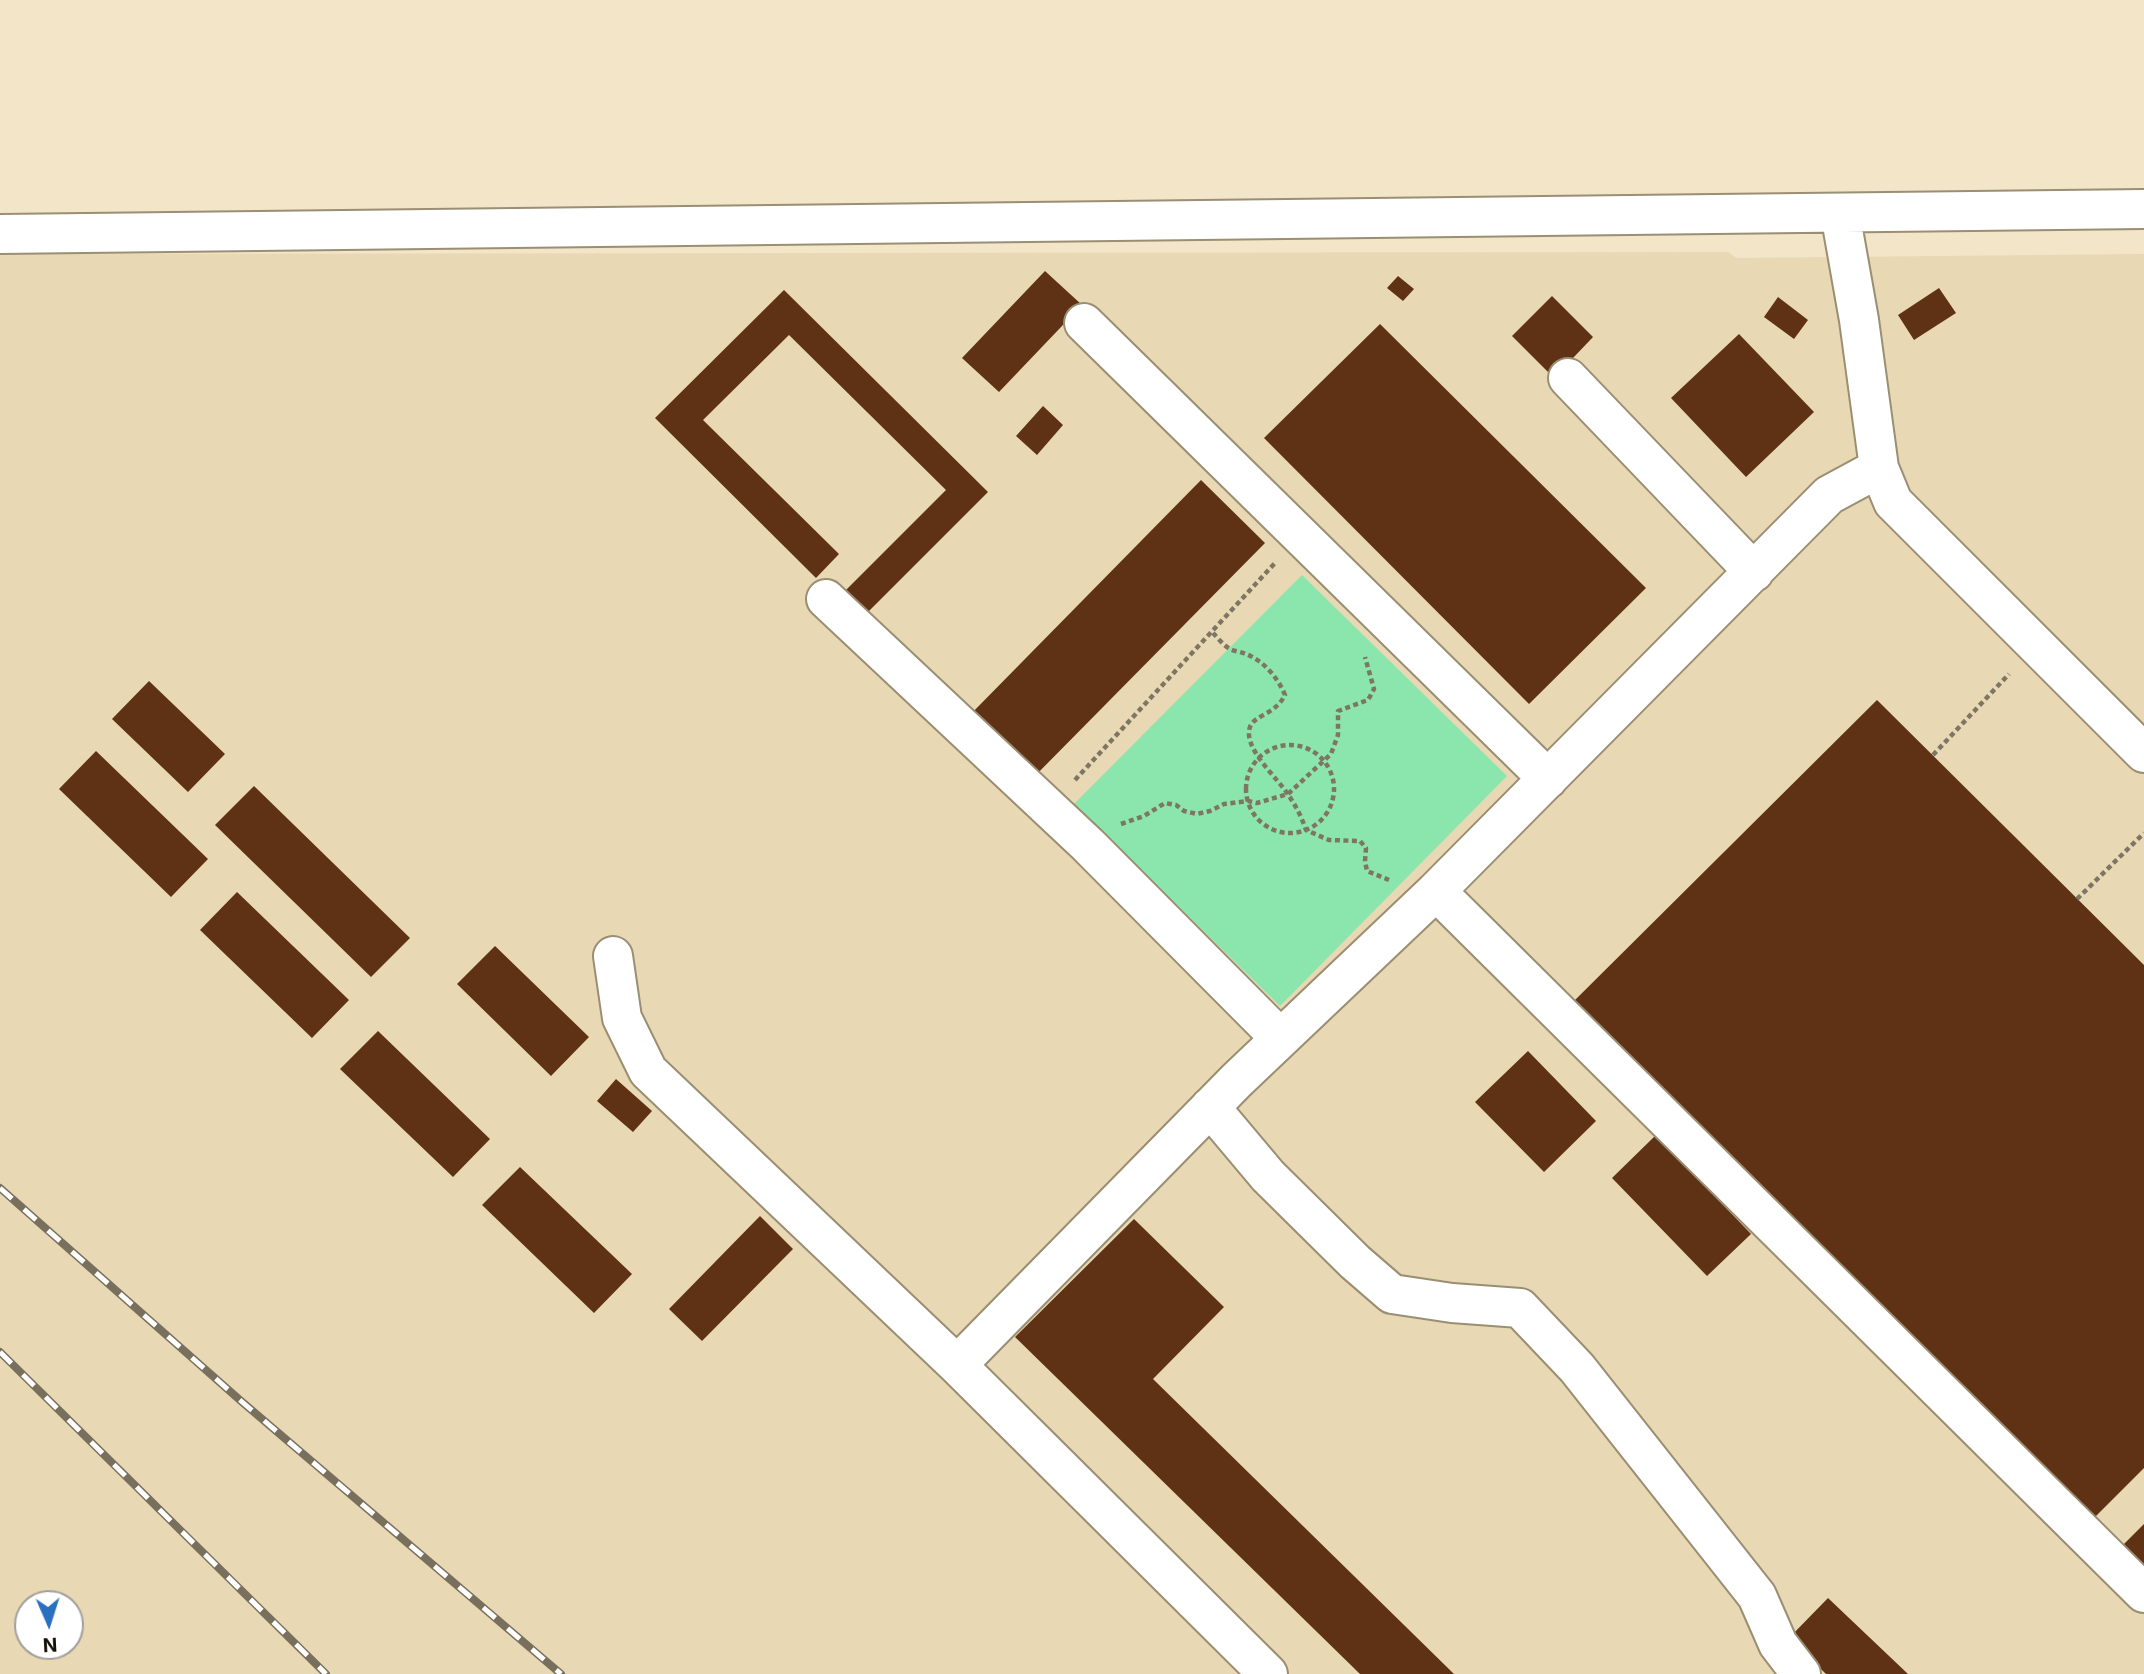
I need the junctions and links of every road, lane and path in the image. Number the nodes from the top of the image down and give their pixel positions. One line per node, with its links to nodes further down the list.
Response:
1 (2144, 209): 2 (lane)
2 (1840, 213): 3 (lane); 6 (lane)
3 (0, 234)
4 (1084, 323): 7 (lane)
5 (1568, 378): 8 (lane)
6 (1879, 468): 8 (lane); 12 (lane)
7 (1300, 534): 10 (lane); 11 (path)
8 (1755, 572): 17 (lane)
9 (826, 599): 20 (lane)
10 (1380, 612): 16 (path); 17 (lane)
11 (1213, 633): 15 (path); 20 (path)
12 (2036, 645): 13 (lane); 14 (path)
13 (2144, 753)
14 (1933, 755)
15 (1259, 758): 16 (path); 18 (path); 19 (path)
16 (1324, 761): 18 (path); 21 (path)
17 (1548, 779): 24 (lane)
18 (1288, 794): 19 (path); 21 (path)
19 (1248, 801): 21 (path); 23 (path)
20 (1048, 809): 23 (lane)
21 (1306, 829): 24 (path)
22 (2144, 833): 25 (path)
23 (1088, 845): 27 (lane)
24 (1430, 897): 27 (lane); 30 (lane)
25 (2077, 899)
26 (613, 956): 29 (lane)
27 (1279, 1038): 28 (lane)
28 (1210, 1107): 29 (lane); 32 (lane)
29 (957, 1364): 31 (lane)
30 (2144, 1593)
31 (1268, 1674)
32 (1801, 1674)

